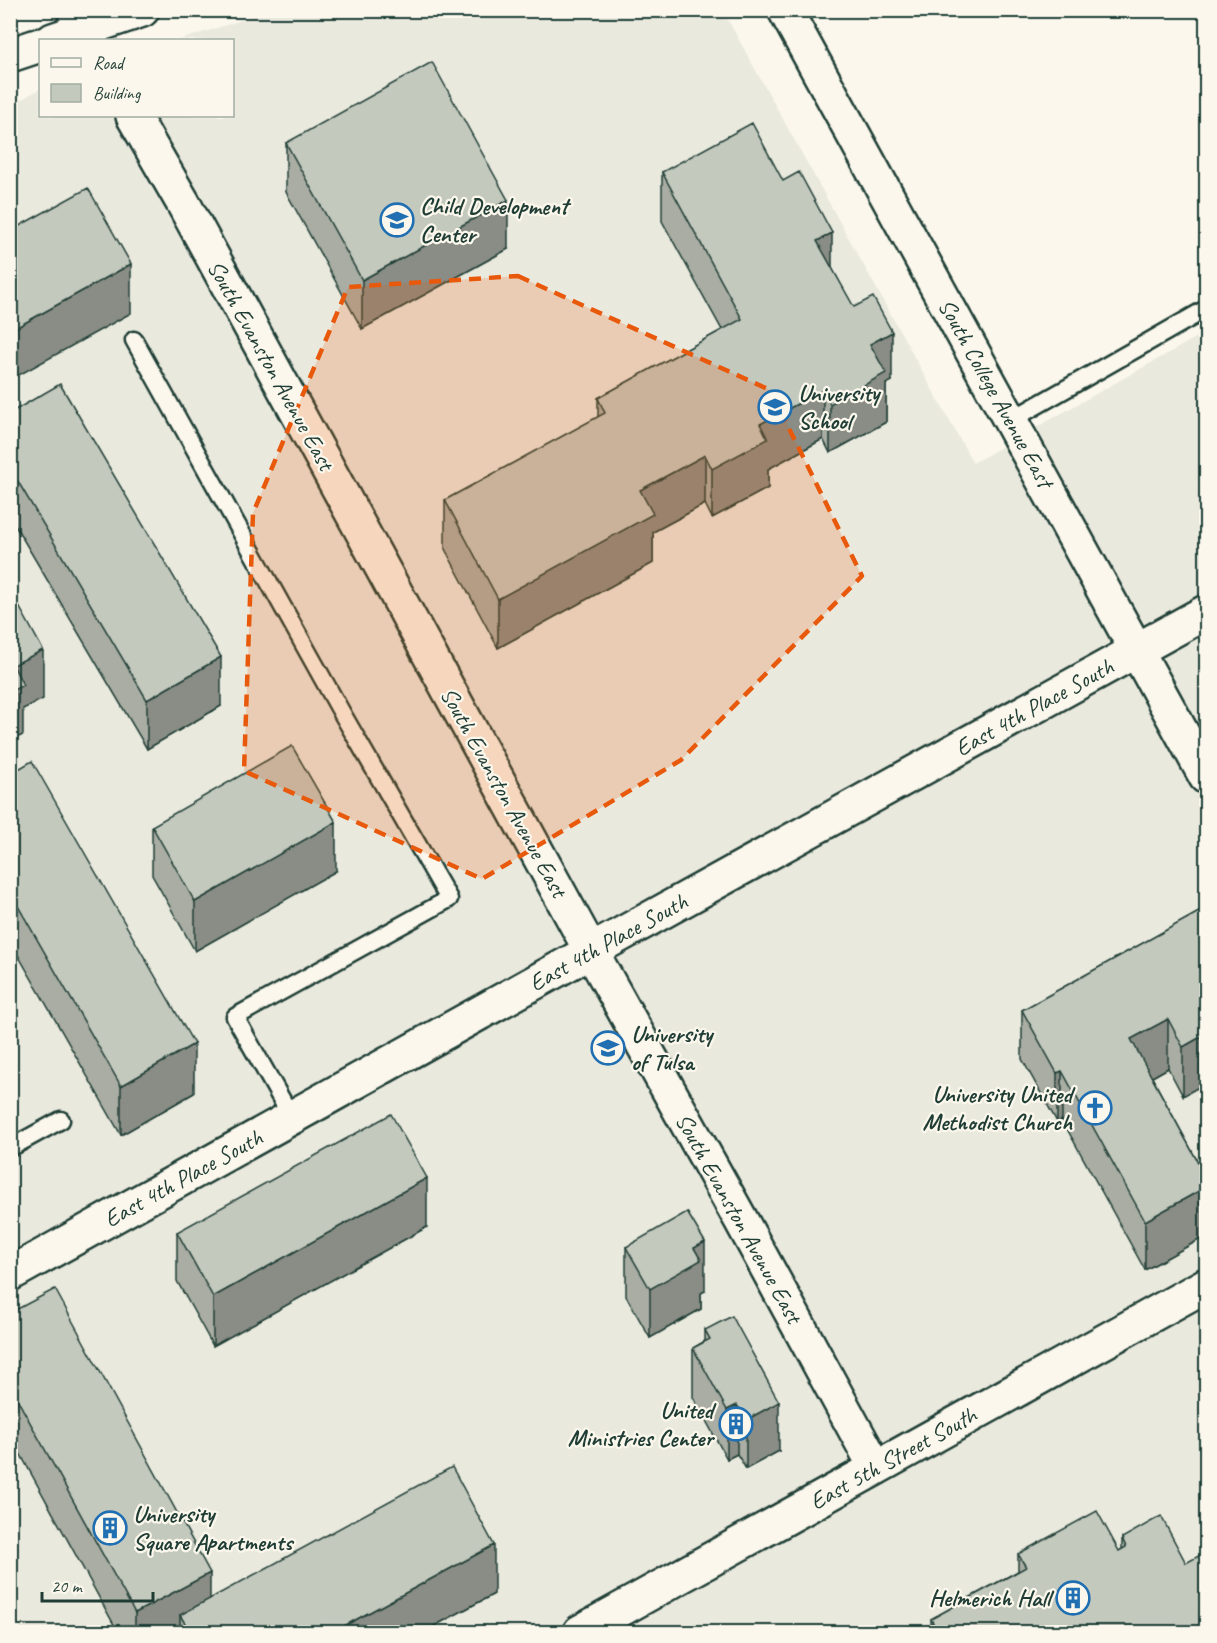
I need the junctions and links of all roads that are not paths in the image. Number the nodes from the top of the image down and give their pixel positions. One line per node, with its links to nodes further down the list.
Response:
1 (142, 10): 3 (street)
2 (784, 10): 10 (street, South College Avenue East)
3 (83, 27): 4 (street)
4 (55, 39)
5 (39, 45): 6 (street)
6 (10, 55)
7 (134, 117): 14 (street, South Evanston Avenue East)
8 (1206, 309): 10 (lane)
9 (134, 339): 15 (lane)
10 (1011, 420): 12 (street, South College Avenue East)
11 (1206, 612): 12 (street, East 4th Place South)
12 (1137, 651): 13 (street, South College Avenue East); 14 (street, East 4th Place South)
13 (1206, 777)
14 (591, 951): 15 (street, East 4th Place South); 20 (street, South Evanston Avenue East)
15 (292, 1118): 18 (street, East 4th Place South)
16 (61, 1120): 17 (lane)
17 (10, 1148)
18 (10, 1274)
19 (1206, 1285): 20 (street, East 5th Street South)
20 (876, 1468): 21 (street, East 5th Street South)
21 (580, 1632)

